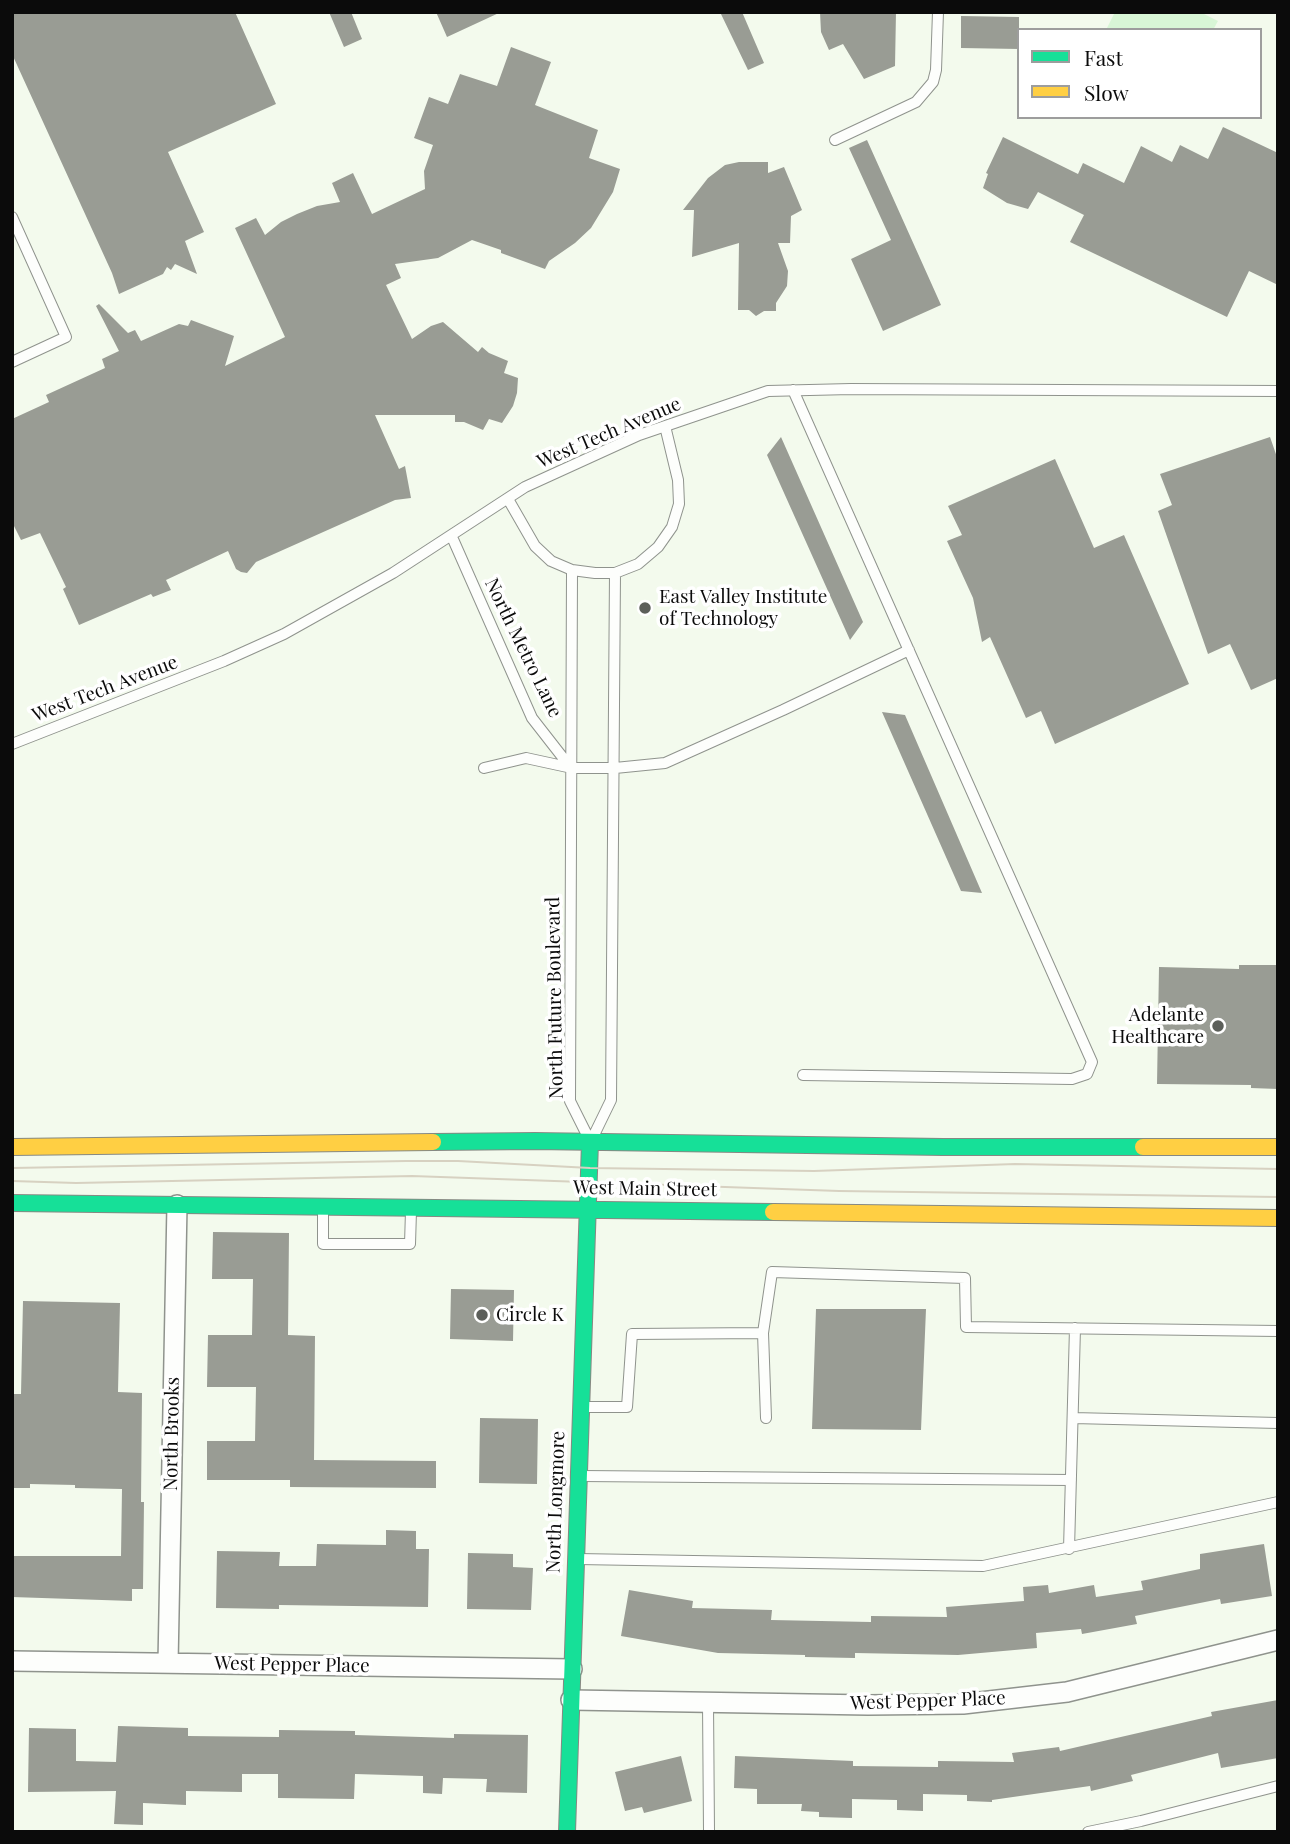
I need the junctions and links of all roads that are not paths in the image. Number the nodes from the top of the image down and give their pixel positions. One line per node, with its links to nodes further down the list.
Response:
1 (938, 12): 2 (lane)
2 (835, 140)
3 (12, 217): 4 (lane)
4 (12, 362)
5 (793, 390): 6 (lane, West Tech Avenue); 7 (lane, West Tech Avenue); 12 (lane)
6 (1278, 391)
7 (665, 426): 8 (lane, West Tech Avenue); 11 (lane)
8 (508, 499): 9 (lane, West Tech Avenue); 10 (lane)
9 (452, 537): 13 (lane, West Tech Avenue); 15 (lane, North Metro Lane)
10 (572, 570): 11 (lane); 15 (lane, North Future Boulevard)
11 (615, 573): 16 (lane)
12 (909, 650): 16 (lane); 17 (lane)
13 (12, 744)
14 (484, 768): 15 (lane)
15 (572, 768): 16 (lane); 18 (lane, North Future Boulevard)
16 (615, 768): 18 (lane)
17 (803, 1075)
18 (590, 1142): 19 (main road); 20 (main road); 21 (main road, West Main Street)
19 (12, 1147)
20 (1278, 1147)
21 (590, 1174): 26 (main road, North Longmore)
22 (12, 1203): 23 (main road, West Main Street)
23 (177, 1205): 24 (main road, West Main Street); 42 (street, North Brooks)
24 (323, 1206): 25 (main road, West Main Street); 25 (lane)
25 (411, 1207): 26 (main road, West Main Street)
26 (589, 1209): 27 (main road, West Main Street); 31 (main road, North Longmore)
27 (1278, 1218)
28 (1075, 1328): 29 (lane); 30 (lane); 33 (lane)
29 (1278, 1331)
30 (763, 1333): 31 (lane); 32 (lane)
31 (580, 1407): 35 (main road, North Longmore)
32 (766, 1418)
33 (1073, 1418): 34 (lane); 36 (lane)
34 (1278, 1423)
35 (578, 1476): 36 (lane); 39 (main road, North Longmore)
36 (1071, 1480): 38 (lane)
37 (1278, 1502): 38 (lane)
38 (1069, 1549): 39 (lane)
39 (576, 1559): 43 (main road, North Longmore)
40 (1278, 1640): 45 (street, West Pepper Place)
41 (12, 1661): 42 (street, West Pepper Place)
42 (168, 1663): 43 (street, West Pepper Place)
43 (572, 1669): 44 (main road, North Longmore)
44 (571, 1700): 45 (street, West Pepper Place); 47 (main road, North Longmore)
45 (708, 1703): 48 (lane)
46 (1278, 1786): 49 (lane)
47 (567, 1832)
48 (709, 1832)
49 (1088, 1832)

